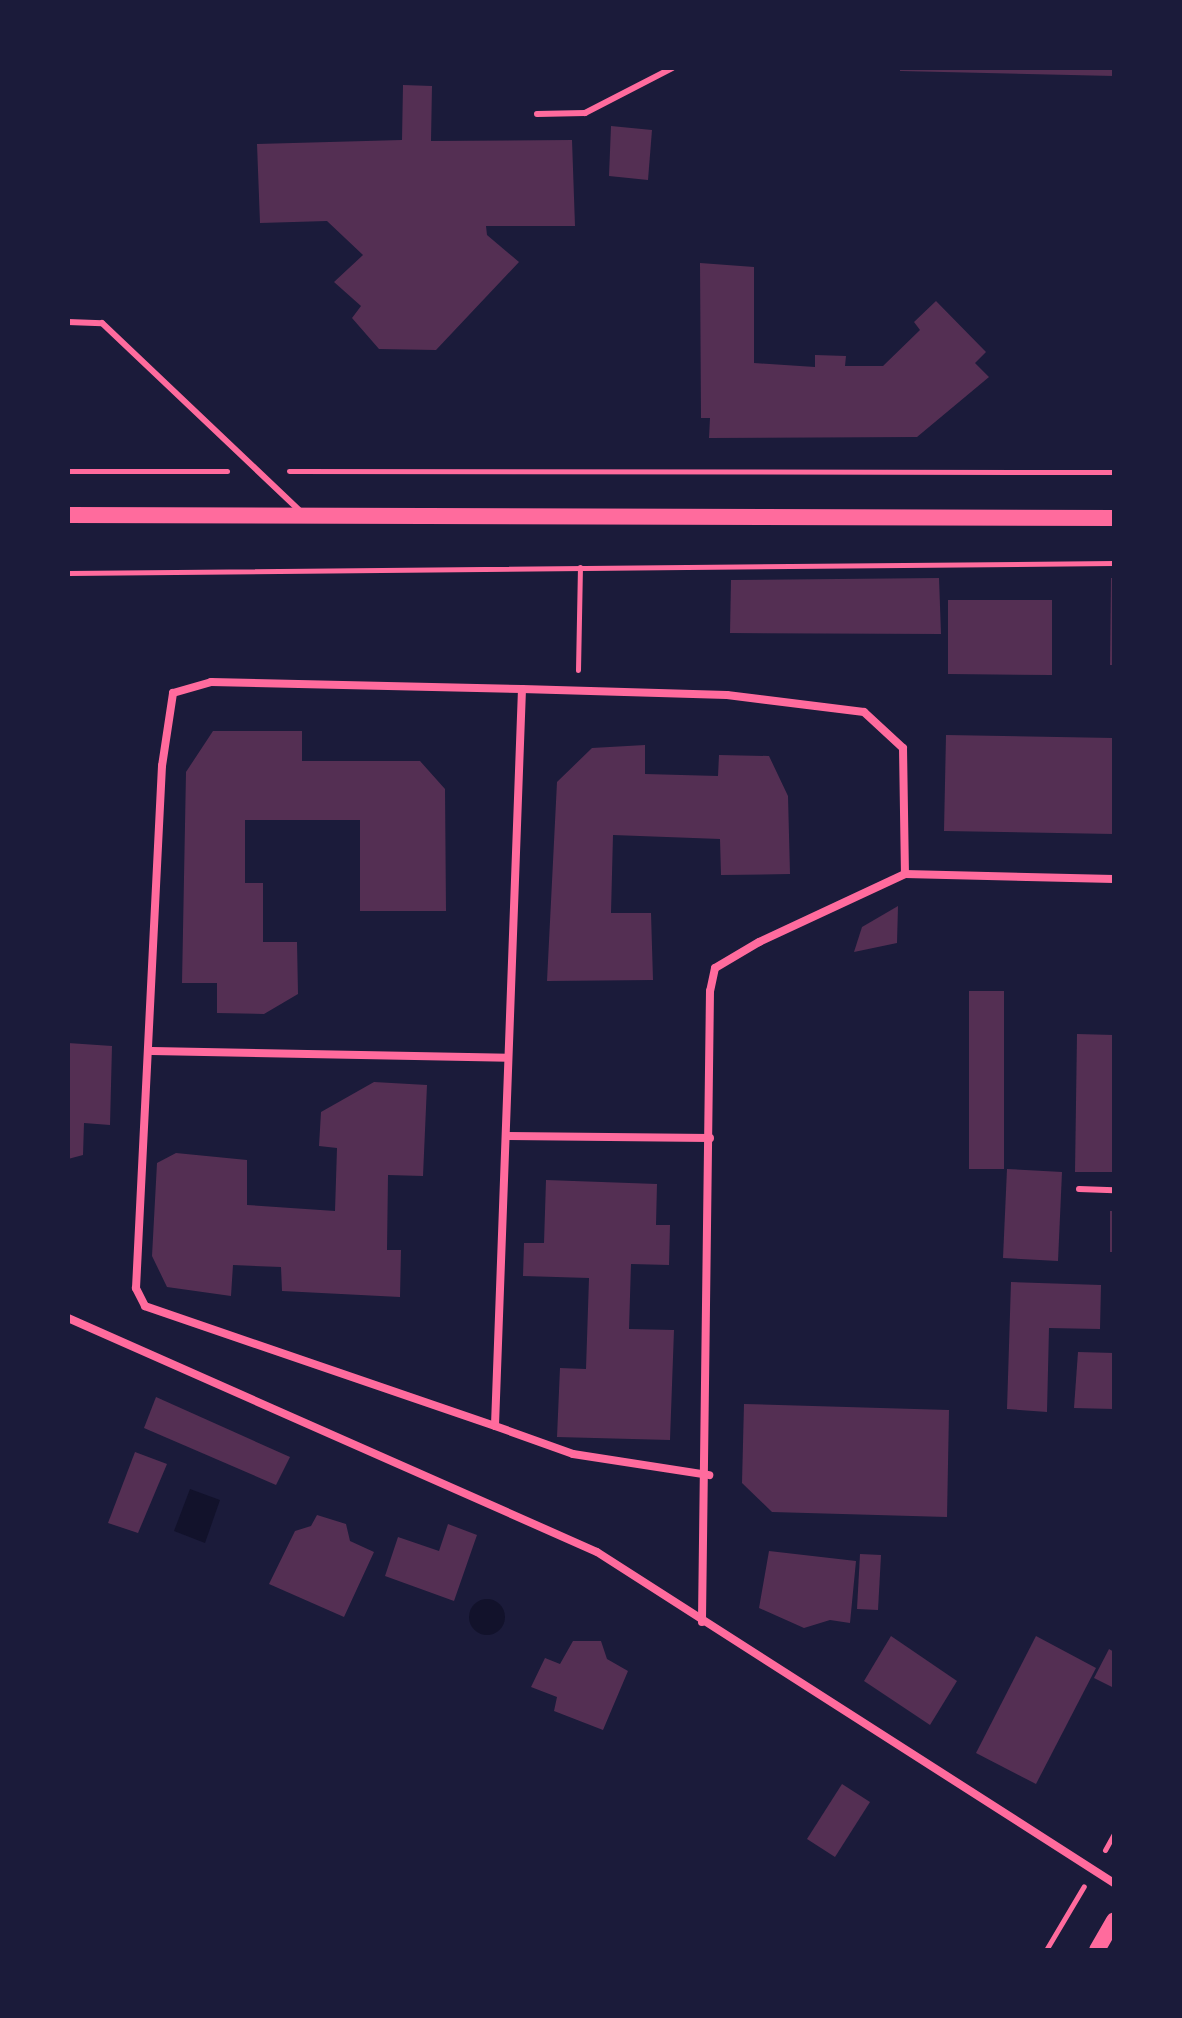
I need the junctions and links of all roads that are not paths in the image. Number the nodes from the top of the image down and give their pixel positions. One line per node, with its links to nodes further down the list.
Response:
1 (672, 68): 2 (lane)
2 (537, 114)
3 (68, 322): 5 (lane)
4 (68, 515): 5 (main road)
5 (305, 515): 6 (main road)
6 (1114, 518)
7 (522, 689): 8 (street); 10 (street); 11 (street)
8 (905, 874): 9 (street); 13 (street)
9 (1114, 879)
10 (152, 1051): 11 (street); 17 (street)
11 (508, 1058): 12 (street)
12 (508, 1136): 13 (street); 17 (street)
13 (710, 1138): 18 (street)
14 (1079, 1189): 15 (lane)
15 (1114, 1190)
16 (68, 1318): 19 (street)
17 (495, 1426): 18 (street)
18 (709, 1475): 19 (street)
19 (702, 1622): 20 (street)
20 (1114, 1883)
21 (1114, 1920): 22 (main road)
22 (1097, 1950)

